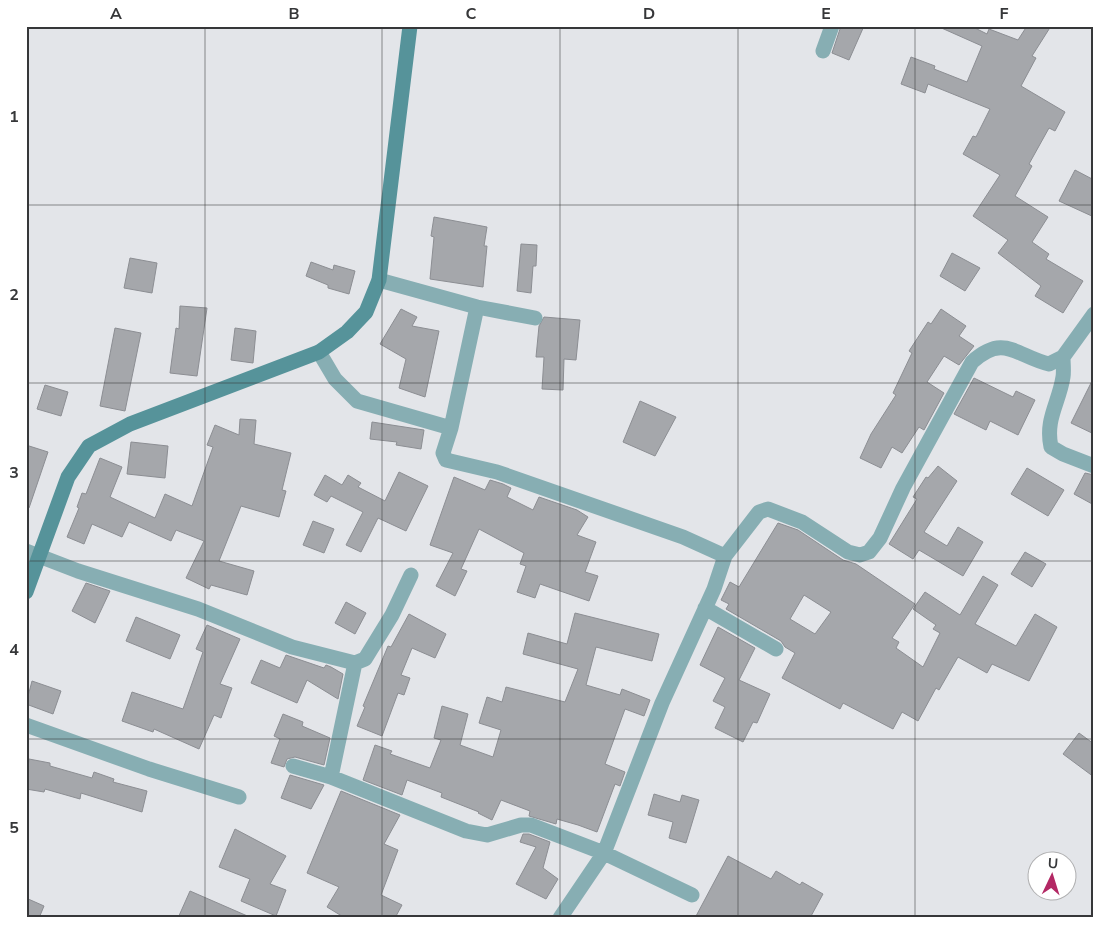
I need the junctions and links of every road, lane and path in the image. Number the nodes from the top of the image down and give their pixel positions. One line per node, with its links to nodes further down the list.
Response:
1 (410, 26): 4 (street)
2 (832, 26): 3 (street)
3 (823, 51)
4 (379, 280): 5 (street); 8 (street)
5 (477, 308): 7 (street); 10 (street)
6 (1094, 314): 9 (street)
7 (535, 318)
8 (319, 352): 10 (street); 12 (street)
9 (1063, 357): 11 (street); 13 (street)
10 (451, 428): 13 (street)
11 (1094, 466)
12 (33, 553): 15 (street); 18 (street)
13 (725, 556): 16 (street)
14 (411, 575): 18 (street)
15 (26, 592)
16 (706, 608): 17 (street); 23 (street)
17 (776, 649)
18 (355, 663): 21 (street)
19 (26, 725): 22 (street)
20 (293, 766): 21 (street)
21 (331, 777): 23 (street)
22 (239, 797)
23 (604, 853): 24 (street); 25 (street)
24 (692, 895)
25 (560, 918)

